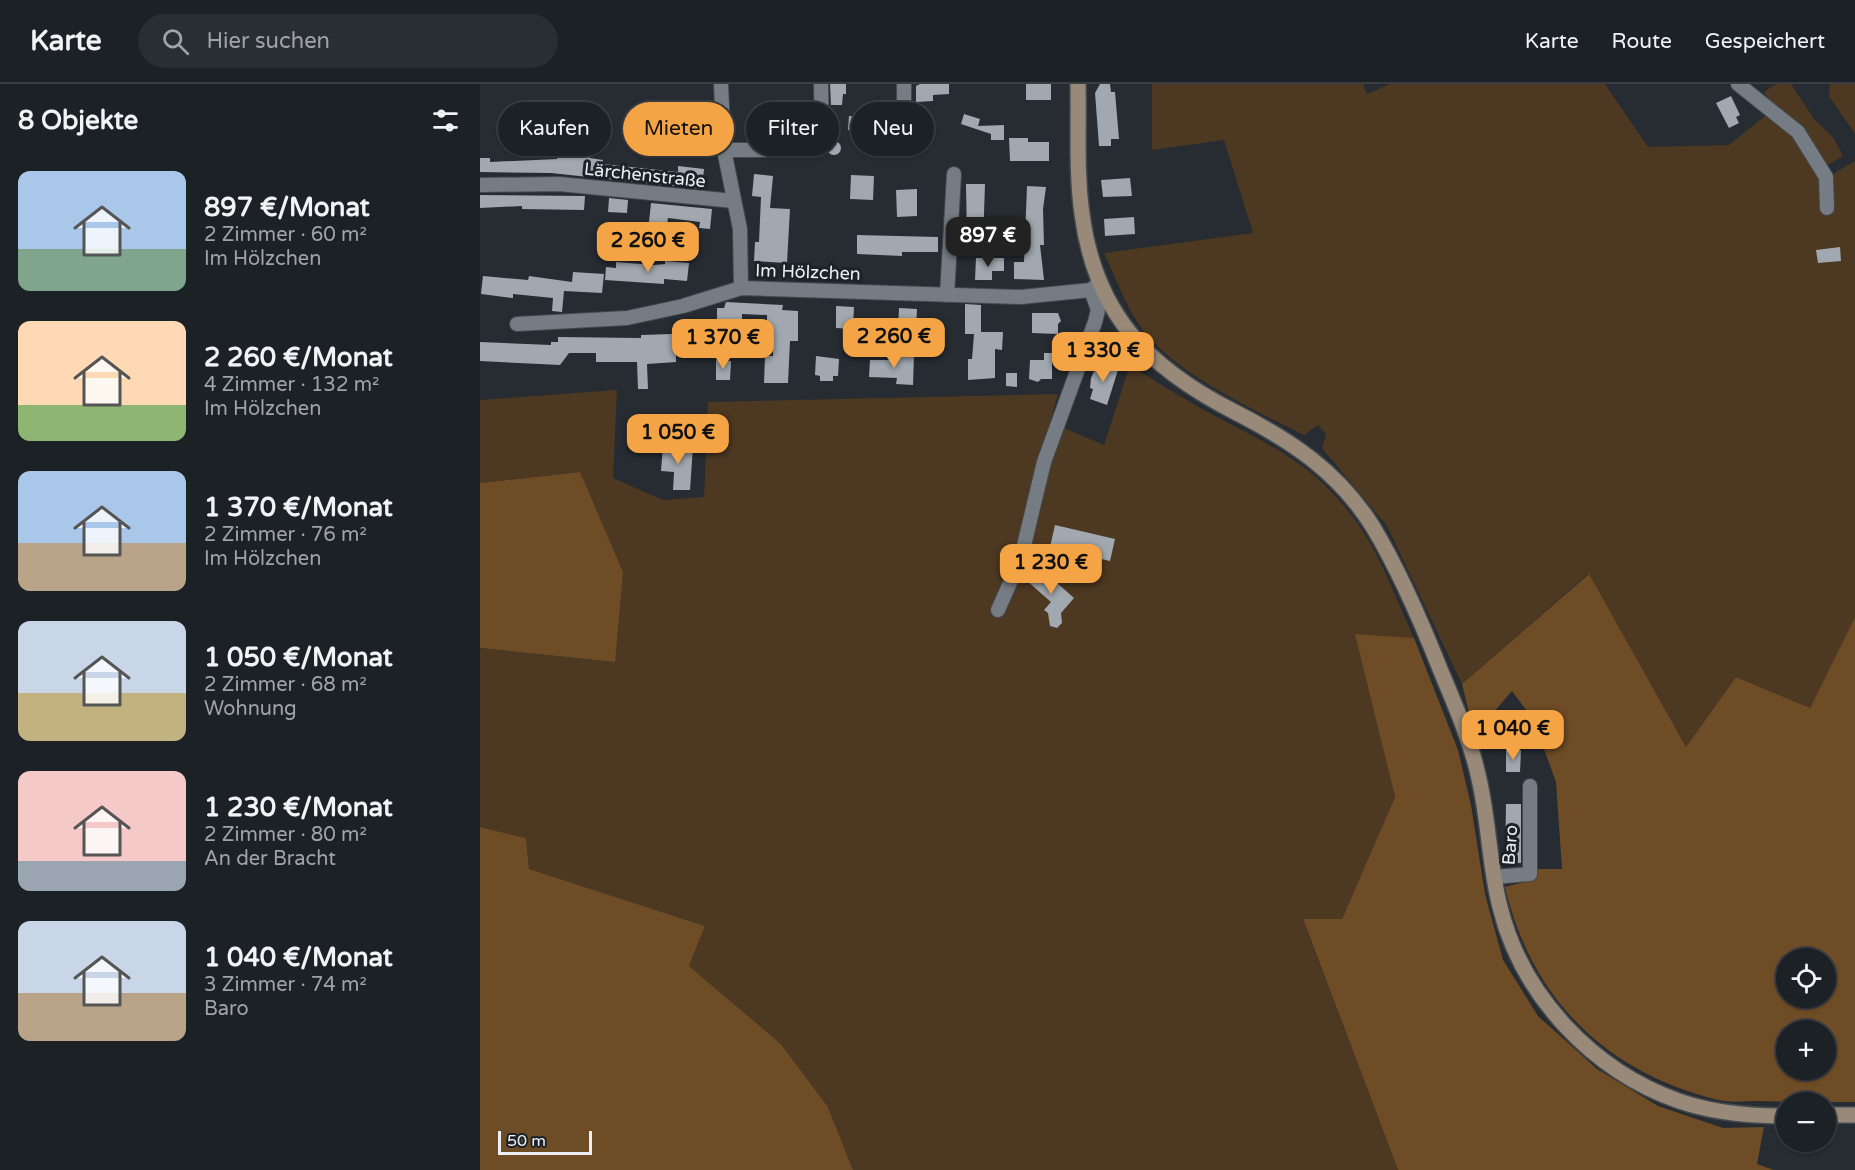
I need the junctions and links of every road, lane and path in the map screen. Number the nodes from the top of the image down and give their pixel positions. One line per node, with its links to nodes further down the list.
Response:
1 (721, 84): 6 (street)
2 (821, 84): 8 (street)
3 (904, 84): 7 (street)
4 (1078, 84): 14 (main road)
5 (1738, 84): 13 (street)
6 (722, 102)
7 (904, 102)
8 (734, 150)
9 (725, 156): 12 (street)
10 (954, 174): 16 (street)
11 (480, 185): 12 (street, Lärchenstraße)
12 (734, 201): 15 (street)
13 (1827, 208)
14 (1095, 286): 16 (street, Im Hölzchen); 18 (street); 20 (main road)
15 (741, 288): 16 (street, Im Hölzchen); 17 (street, Im Hölzchen)
16 (947, 295)
17 (517, 324)
18 (998, 610)
19 (1530, 786): 20 (street, Baro)
20 (1494, 877): 23 (main road)
21 (1836, 1115): 22 (main road)
22 (1855, 1115)
23 (1776, 1116)

